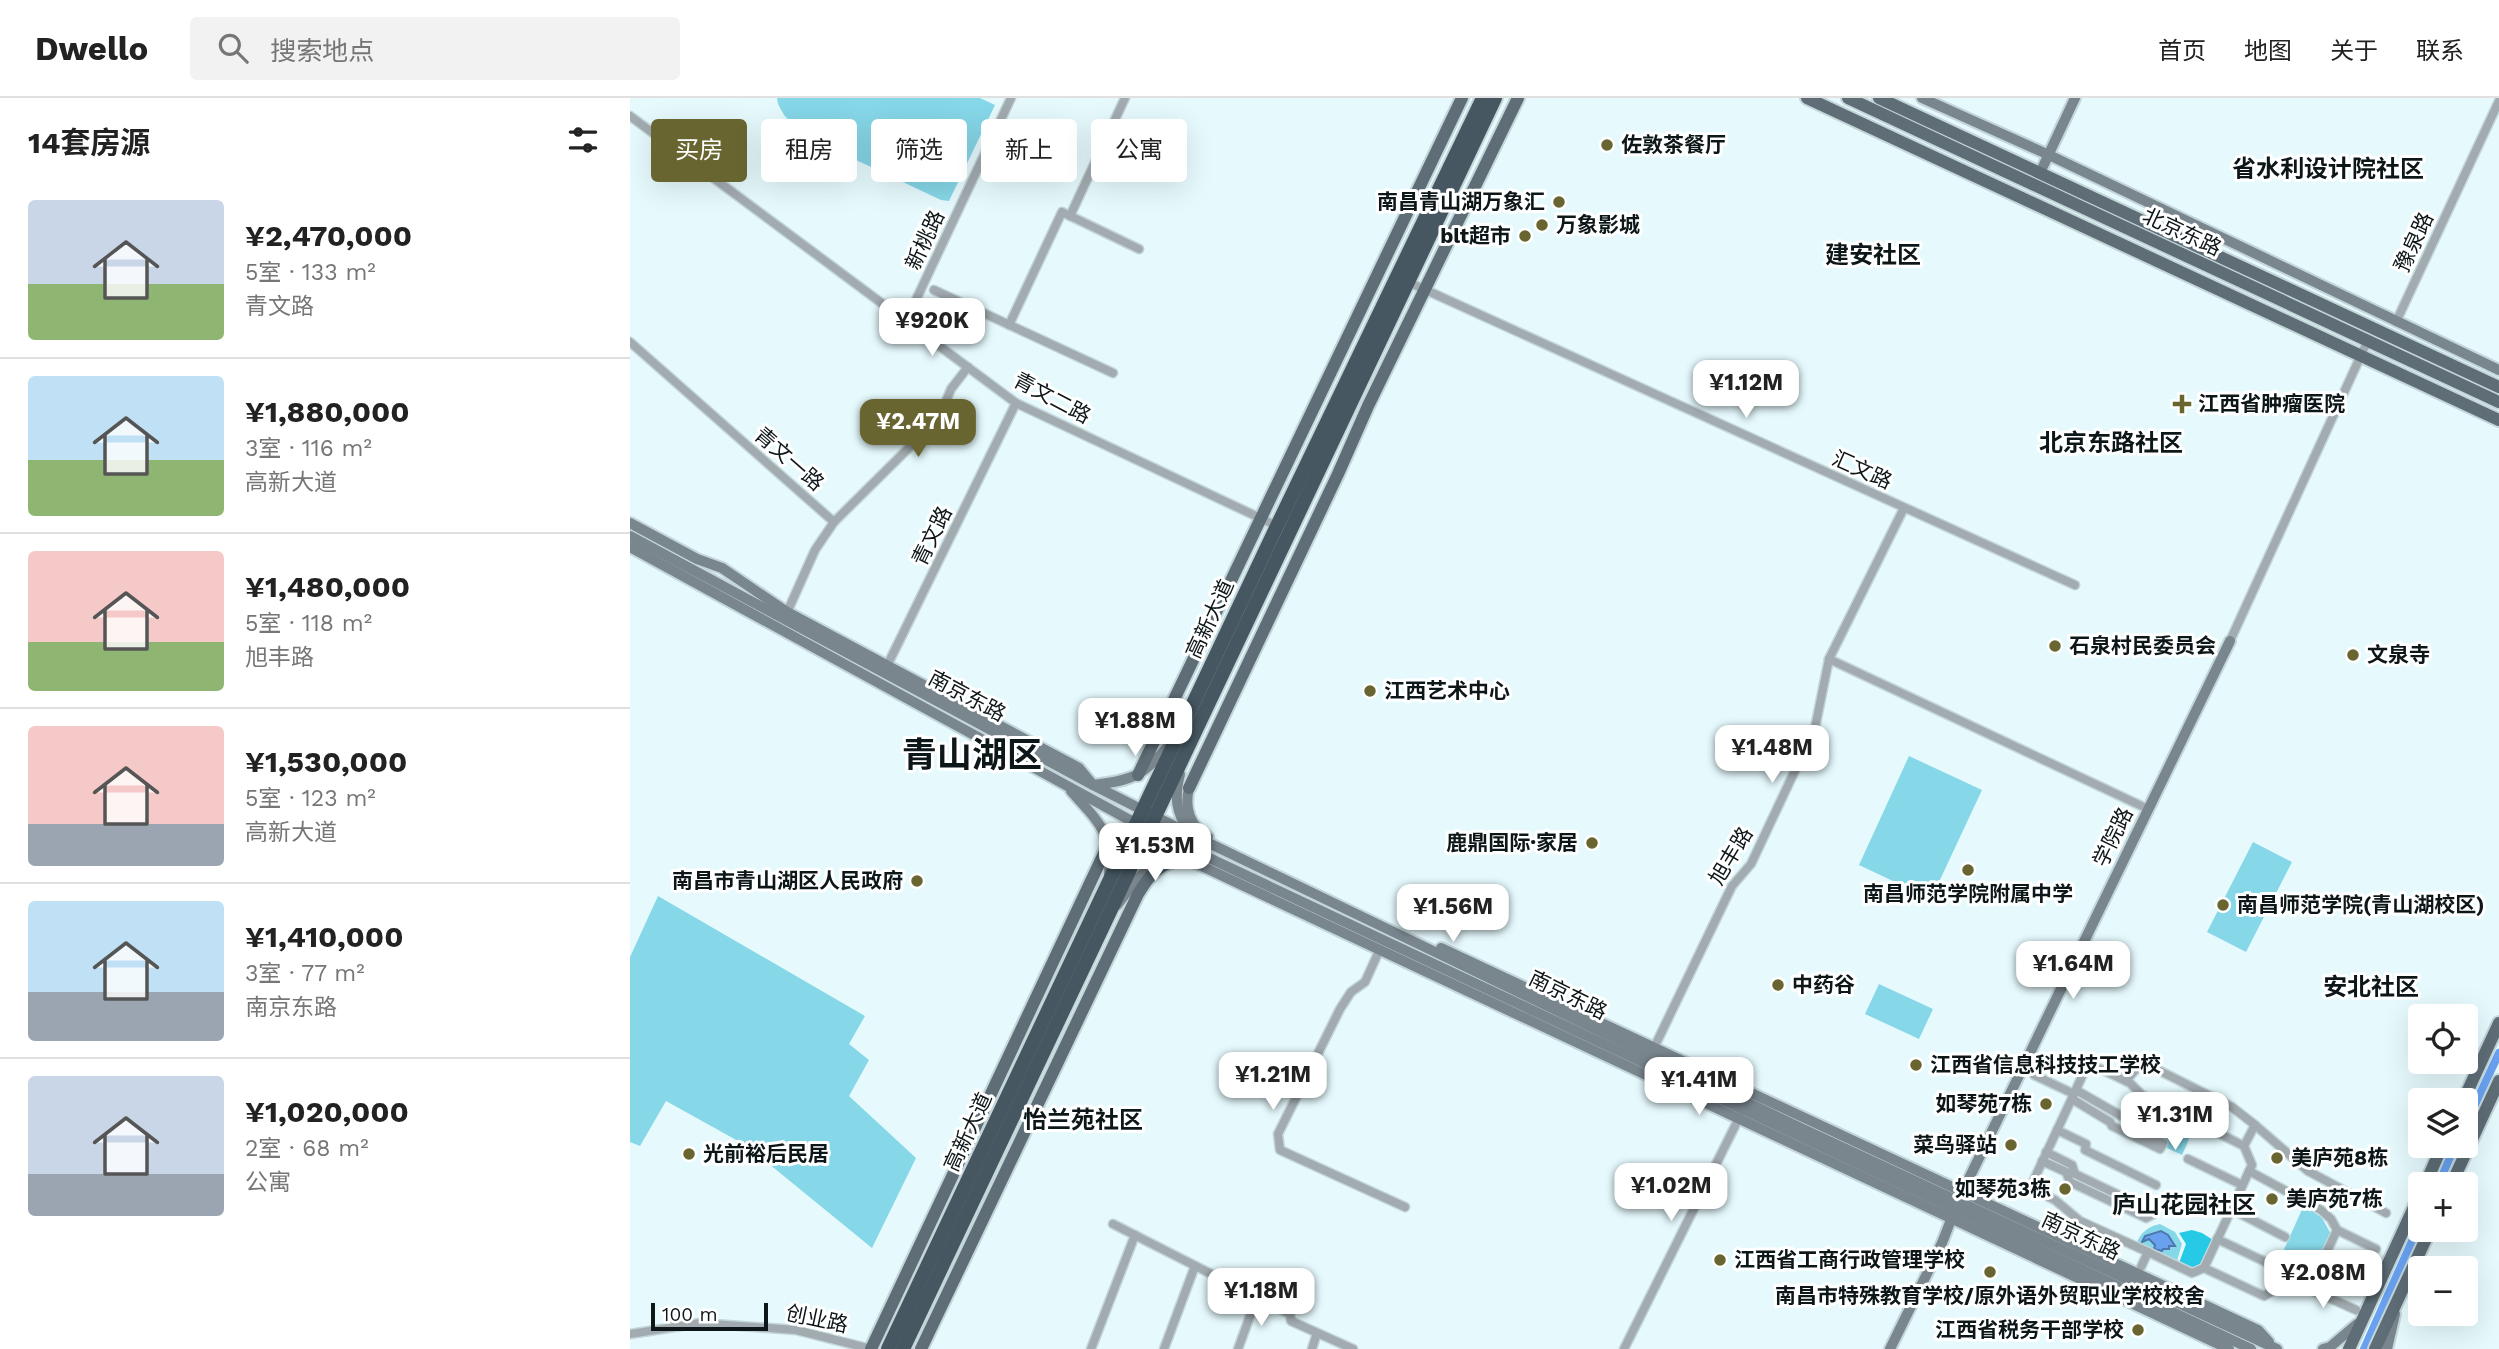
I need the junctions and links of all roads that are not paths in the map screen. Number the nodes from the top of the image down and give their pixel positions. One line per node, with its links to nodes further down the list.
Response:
1 (1012, 98): 21 (street, 新桃路)
2 (1125, 98): 16 (street)
3 (1462, 98): 35 (main road)
4 (1483, 98): 38 (highway, 高新大道)
5 (1495, 98): 18 (highway, 高新大道)
6 (1518, 98): 20 (main road)
7 (1807, 98): 26 (main road)
8 (1848, 98): 24 (main road, 北京东路)
9 (1878, 98): 15 (main road, 北京东路)
10 (1922, 98): 14 (main road)
11 (2075, 98): 14 (main road)
12 (2499, 101): 22 (street, 豫泉路)
13 (630, 116): 21 (street, 青文二路)
14 (2049, 155): 15 (main road); 22 (main road)
15 (2040, 173): 30 (main road, 北京东路)
16 (1070, 216): 17 (street); 23 (street)
17 (1139, 249)
18 (1406, 281): 20 (street, 汇文路); 48 (highway, 高新大道)
19 (934, 290): 23 (street)
20 (1426, 290): 34 (street, 汇文路); 53 (main road)
21 (905, 321): 27 (street, 青文二路)
22 (2396, 322): 28 (main road)
23 (1009, 325): 29 (street)
24 (2368, 340): 26 (street, 学院路); 31 (main road, 北京东路)
25 (630, 342): 36 (street, 青文一路)
26 (2361, 355): 33 (main road); 45 (street, 学院路)
27 (968, 367): 32 (street, 青文二路); 36 (street)
28 (2499, 370)
29 (1114, 373)
30 (2499, 387)
31 (2499, 402)
32 (1016, 403): 35 (street, 青文二路); 47 (street, 青文路)
33 (2499, 420)
34 (1904, 508): 43 (street, 汇文路); 46 (street, 旭丰路)
35 (1262, 519): 38 (street, 青文二路); 50 (main road)
36 (834, 522): 44 (street)
37 (630, 523): 44 (main road)
38 (1277, 526): 48 (highway, 高新大道)
39 (630, 536): 44 (main road, 南京东路)
40 (630, 549): 42 (street); 44 (main road, 南京东路)
41 (630, 556): 42 (main road)
42 (646, 563): 49 (main road)
43 (2075, 585)
44 (783, 620): 47 (main road, 南京东路); 47 (main road)
45 (2230, 640): 54 (main road, 学院路)
46 (1829, 659): 54 (street); 66 (street, 旭丰路)
47 (883, 674): 49 (main road, 南京东路); 51 (main road, 南京东路)
48 (1184, 737): 50 (main road); 55 (highway, 高新大道); 56 (main road)
49 (983, 740): 52 (main road, 南京东路)
50 (1139, 775): 51 (main road)
51 (1093, 785): 55 (main road, 南京东路)
52 (1066, 786): 55 (main road, 南京东路); 57 (main road)
53 (1189, 788): 66 (main road)
54 (2148, 809): 82 (main road, 学院路)
55 (1145, 820): 56 (main road, 南京东路); 58 (main road, 南京东路); 61 (highway, 高新大道); 63 (highway, 高新大道)
56 (1190, 834): 66 (main road, 南京东路)
57 (1108, 847): 61 (main road); 108 (main road)
58 (1214, 861): 60 (main road, 南京东路); 63 (main road)
59 (1171, 862): 62 (main road); 111 (main road)
60 (1239, 873): 62 (street); 66 (main road, 南京东路)
61 (1108, 885): 109 (highway, 高新大道)
62 (1272, 898): 64 (main road)
63 (1105, 921): 110 (highway, 高新大道)
64 (1380, 949): 72 (main road); 83 (street)
65 (2499, 1023): 70 (main road)
66 (1650, 1056): 72 (main road, 南京东路); 82 (main road, 南京东路)
67 (2034, 1075): 71 (street)
68 (2126, 1082): 71 (street); 73 (street); 75 (street)
69 (2499, 1082): 79 (main road)
70 (2469, 1088)
71 (2074, 1094): 71 (street); 74 (street)
72 (1741, 1114): 82 (main road, 南京东路); 116 (street)
73 (2255, 1125): 75 (street); 85 (street)
74 (2057, 1130): 76 (street); 80 (street)
75 (2244, 1146): 78 (street)
76 (2044, 1157): 76 (street); 94 (street)
77 (2188, 1159): 81 (street)
78 (2249, 1171): 81 (street); 88 (street)
79 (2457, 1172)
80 (2156, 1185)
81 (2242, 1185): 84 (street)
82 (1957, 1205): 117 (main road, 学院路); 118 (main road); 119 (main road, 南京东路); 120 (main road, 南京东路)
83 (1405, 1207)
84 (2231, 1209): 90 (street); 91 (street)
85 (2386, 1213)
86 (2408, 1218): 104 (main road)
87 (1114, 1224): 89 (street)
88 (2337, 1230): 93 (street); 95 (street)
89 (1135, 1235): 97 (street); 112 (street)
90 (2285, 1237)
91 (2217, 1239): 96 (street); 99 (street)
92 (2424, 1242): 103 (main road)
93 (2376, 1249)
94 (2148, 1252): 98 (street); 99 (street)
95 (2322, 1260): 100 (street); 101 (street)
96 (2272, 1265)
97 (1195, 1266): 102 (street); 113 (street)
98 (2141, 1267)
99 (2204, 1268): 101 (street)
100 (2361, 1278)
101 (2311, 1285): 104 (street)
102 (1257, 1297): 105 (street); 114 (street)
103 (2398, 1298): 123 (main road); 124 (main road)
104 (2360, 1313): 121 (main road); 122 (main road)
105 (1317, 1333): 107 (street); 115 (street)
106 (630, 1334): 108 (street, 创业路)
107 (1350, 1348)
108 (871, 1349)
109 (888, 1349)
110 (903, 1349)
111 (921, 1349)
112 (1091, 1349)
113 (1164, 1349)
114 (1238, 1349)
115 (1312, 1349)
116 (1624, 1349)
117 (1890, 1349)
118 (2229, 1349)
119 (2251, 1349)
120 (2278, 1349)
121 (2323, 1349)
122 (2349, 1349)
123 (2375, 1349)
124 (2387, 1349)

